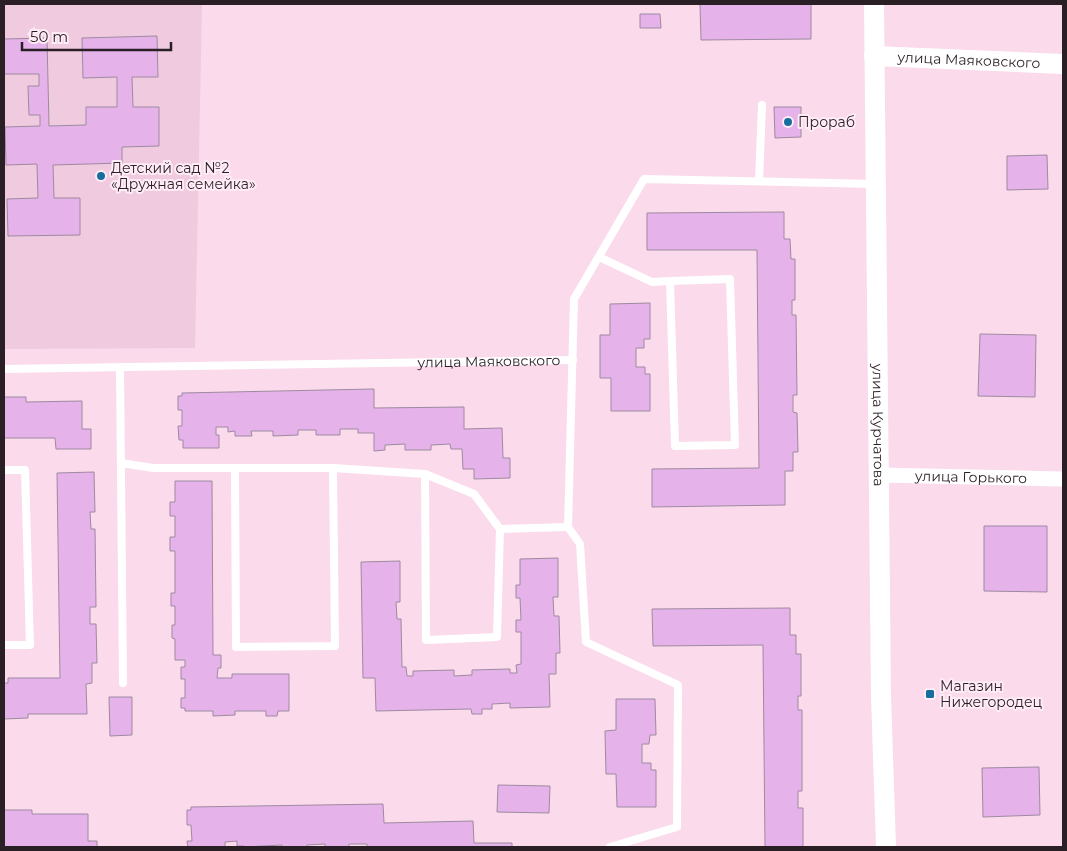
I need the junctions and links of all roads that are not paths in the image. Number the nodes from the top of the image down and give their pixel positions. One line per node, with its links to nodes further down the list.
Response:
1 (874, 4): 2 (street, улица Курчатова)
2 (874, 56): 3 (street, улица Маяковского); 6 (street, улица Курчатова)
3 (1063, 64)
4 (762, 105): 5 (lane)
5 (759, 182): 6 (lane, улица Маяковского); 7 (lane, улица Маяковского)
6 (876, 184): 17 (street, улица Курчатова)
7 (598, 257): 8 (lane); 9 (lane, улица Маяковского)
8 (670, 281): 8 (lane)
9 (573, 360): 10 (lane, улица Маяковского); 19 (lane)
10 (120, 368): 11 (lane, улица Маяковского); 12 (lane)
11 (4, 369)
12 (121, 463): 13 (lane); 22 (lane)
13 (235, 468): 14 (lane); 14 (lane)
14 (333, 468): 16 (lane)
15 (4, 470): 21 (lane)
16 (425, 474): 20 (lane); 20 (lane)
17 (879, 475): 18 (street, улица Горького); 24 (street, улица Курчатова)
18 (1063, 479)
19 (568, 527): 20 (lane); 23 (lane)
20 (500, 529)
21 (4, 645)
22 (124, 683)
23 (610, 847)
24 (886, 847)

